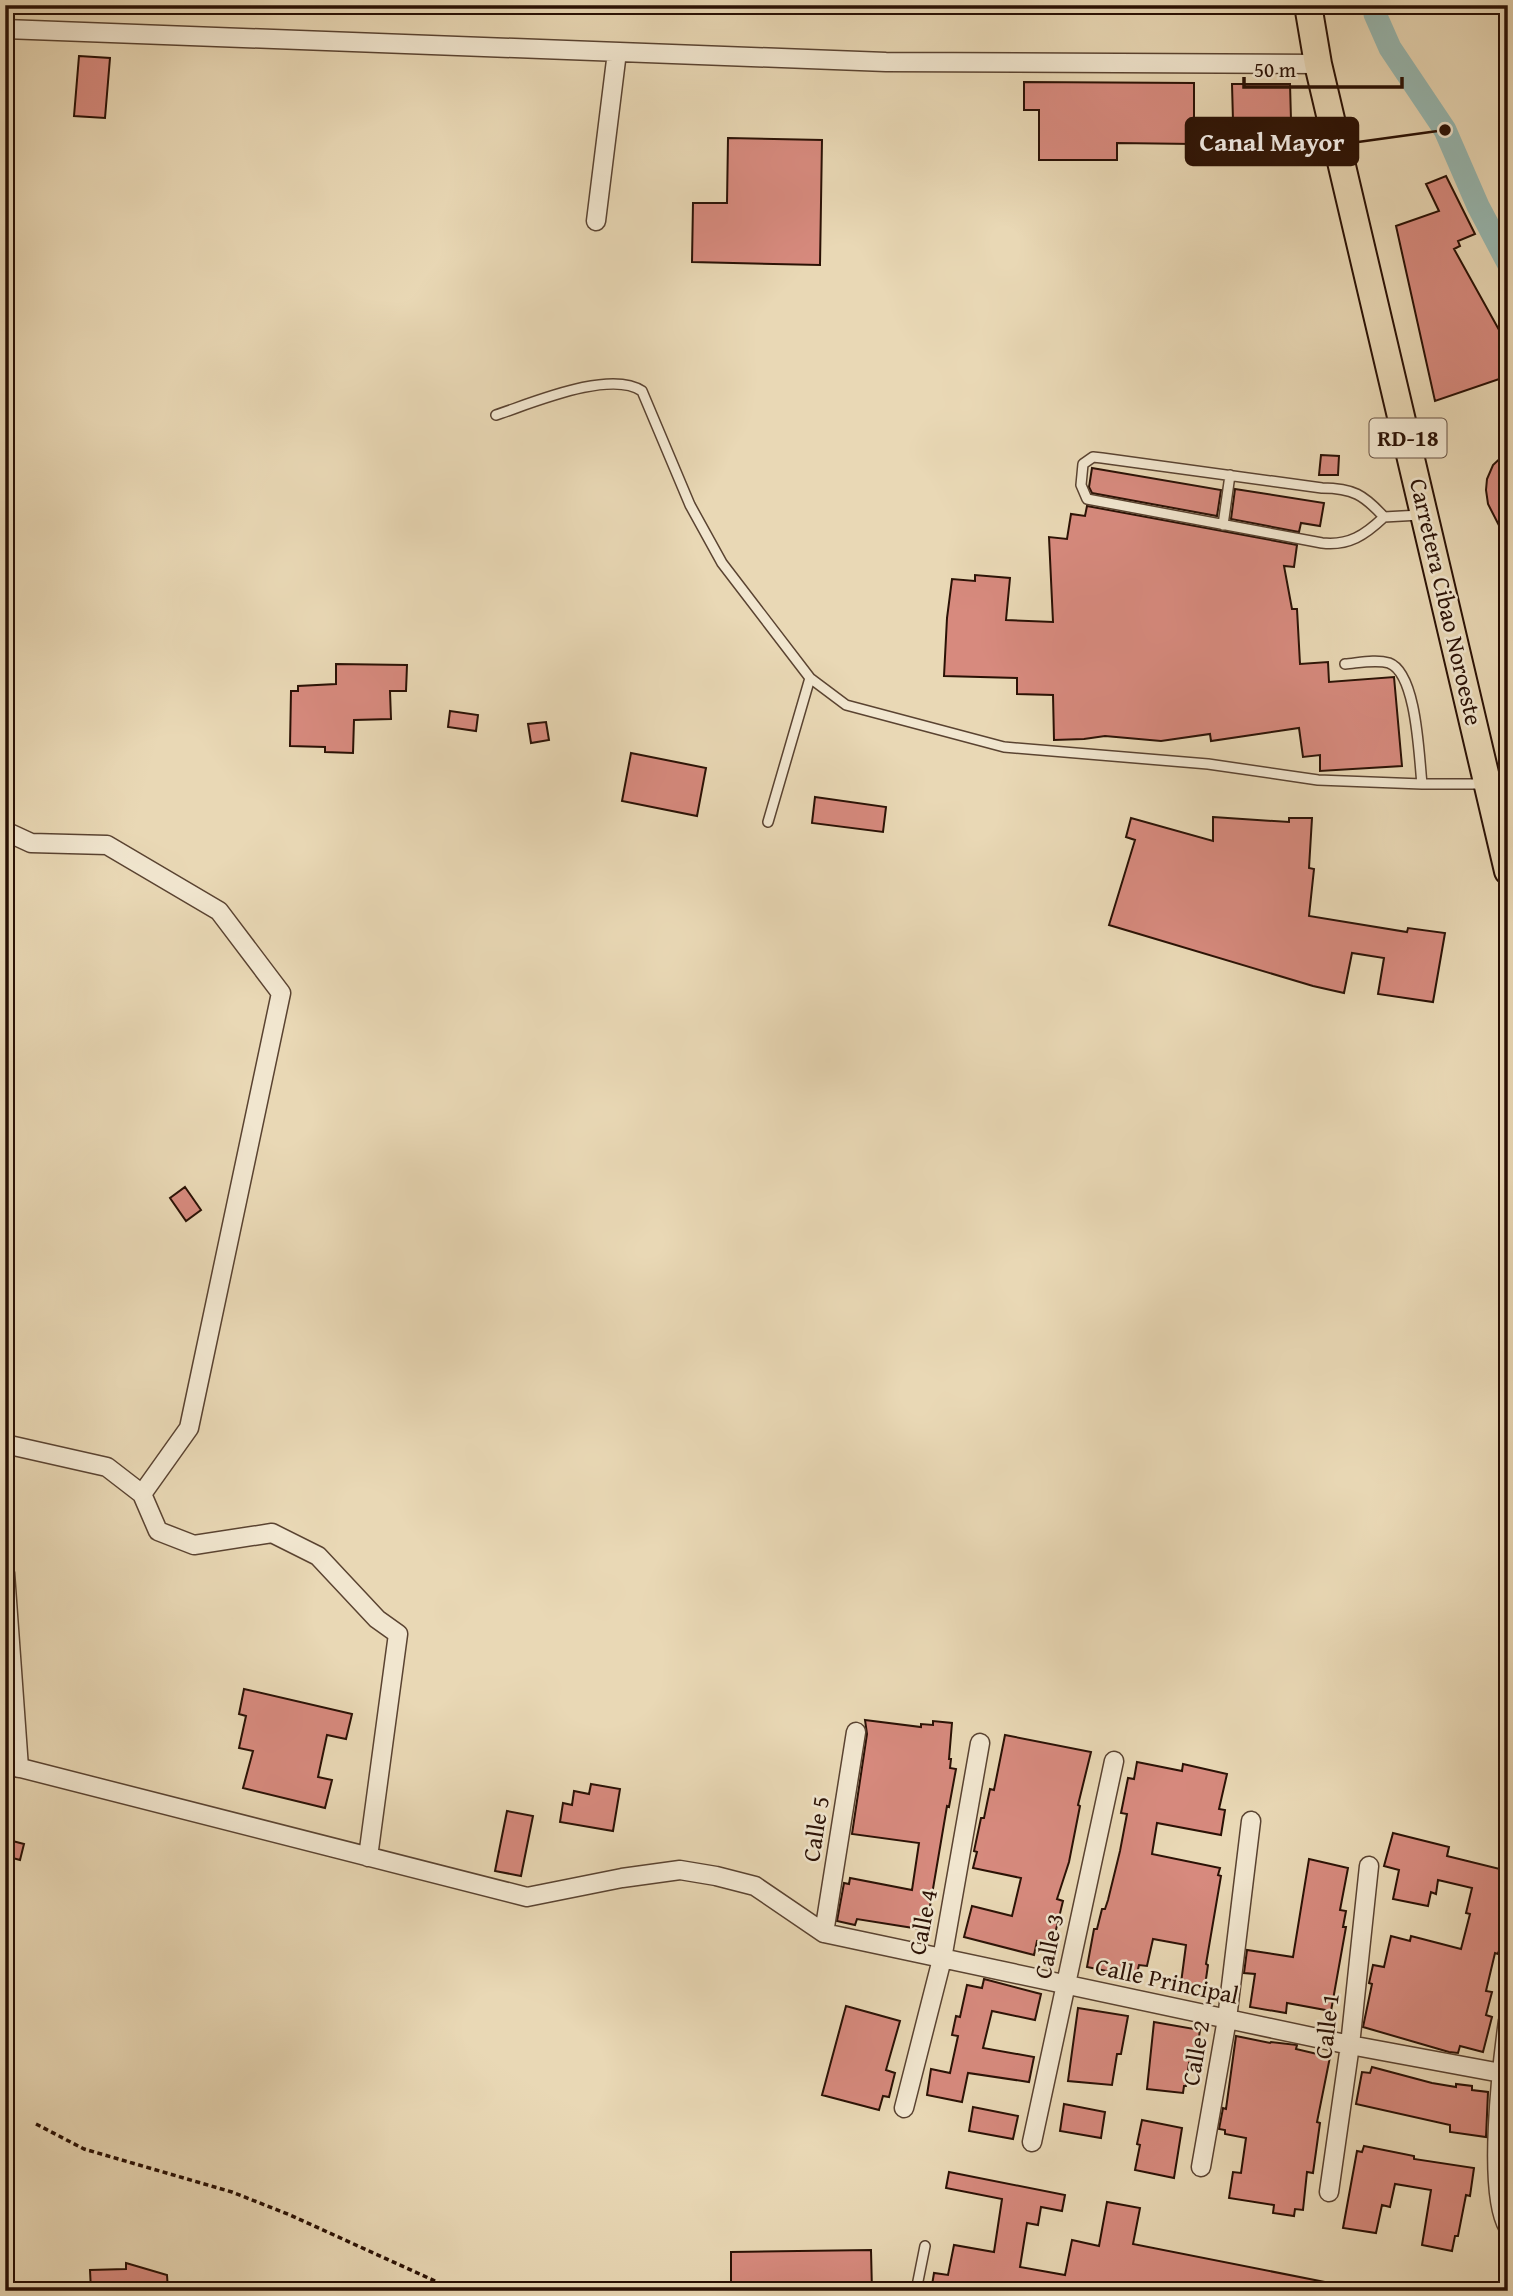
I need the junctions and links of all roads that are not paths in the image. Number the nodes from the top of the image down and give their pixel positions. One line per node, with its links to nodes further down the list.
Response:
1 (1308, 5): 4 (main road, Carretera Cibao Noroeste / RD-18)
2 (5, 29): 3 (street)
3 (617, 52): 4 (street); 5 (street)
4 (1318, 64): 8 (main road, Carretera Cibao Noroeste / RD-18)
5 (596, 221)
6 (496, 415): 12 (lane)
7 (1230, 475): 9 (lane); 10 (lane); 10 (lane)
8 (1425, 514): 9 (lane); 14 (main road, Carretera Cibao Noroeste / RD-18)
9 (1384, 517): 10 (lane)
10 (1223, 525)
11 (1345, 664): 13 (lane)
12 (810, 678): 13 (lane); 15 (lane)
13 (1422, 784): 14 (lane)
14 (1488, 784): 17 (main road, Carretera Cibao Noroeste / RD-18)
15 (768, 822)
16 (5, 831): 19 (street)
17 (1508, 871)
18 (5, 1444): 19 (street)
19 (142, 1494): 26 (street)
20 (5, 1573): 24 (street)
21 (856, 1732): 28 (street, Calle 5)
22 (980, 1743): 29 (street, Calle 4)
23 (1114, 1761): 30 (street, Calle 3)
24 (12, 1766): 26 (street)
25 (1251, 1821): 31 (street, Calle 2)
26 (368, 1857): 28 (street)
27 (1369, 1866): 33 (street, Calle 1)
28 (824, 1933): 29 (street, Calle Principal)
29 (942, 1959): 30 (street, Calle Principal); 35 (street, Calle 4)
30 (1066, 1985): 31 (street, Calle Principal); 36 (street, Calle 3)
31 (1227, 2019): 33 (street, Calle Principal); 37 (street, Calle 2)
32 (1508, 2021): 34 (street)
33 (1350, 2045): 34 (street, Calle Principal); 38 (street, Calle 1)
34 (1501, 2073): 39 (street)
35 (904, 2108)
36 (1032, 2142)
37 (1201, 2168)
38 (1329, 2192)
39 (1508, 2227)
40 (925, 2246): 41 (lane)
41 (916, 2291)

